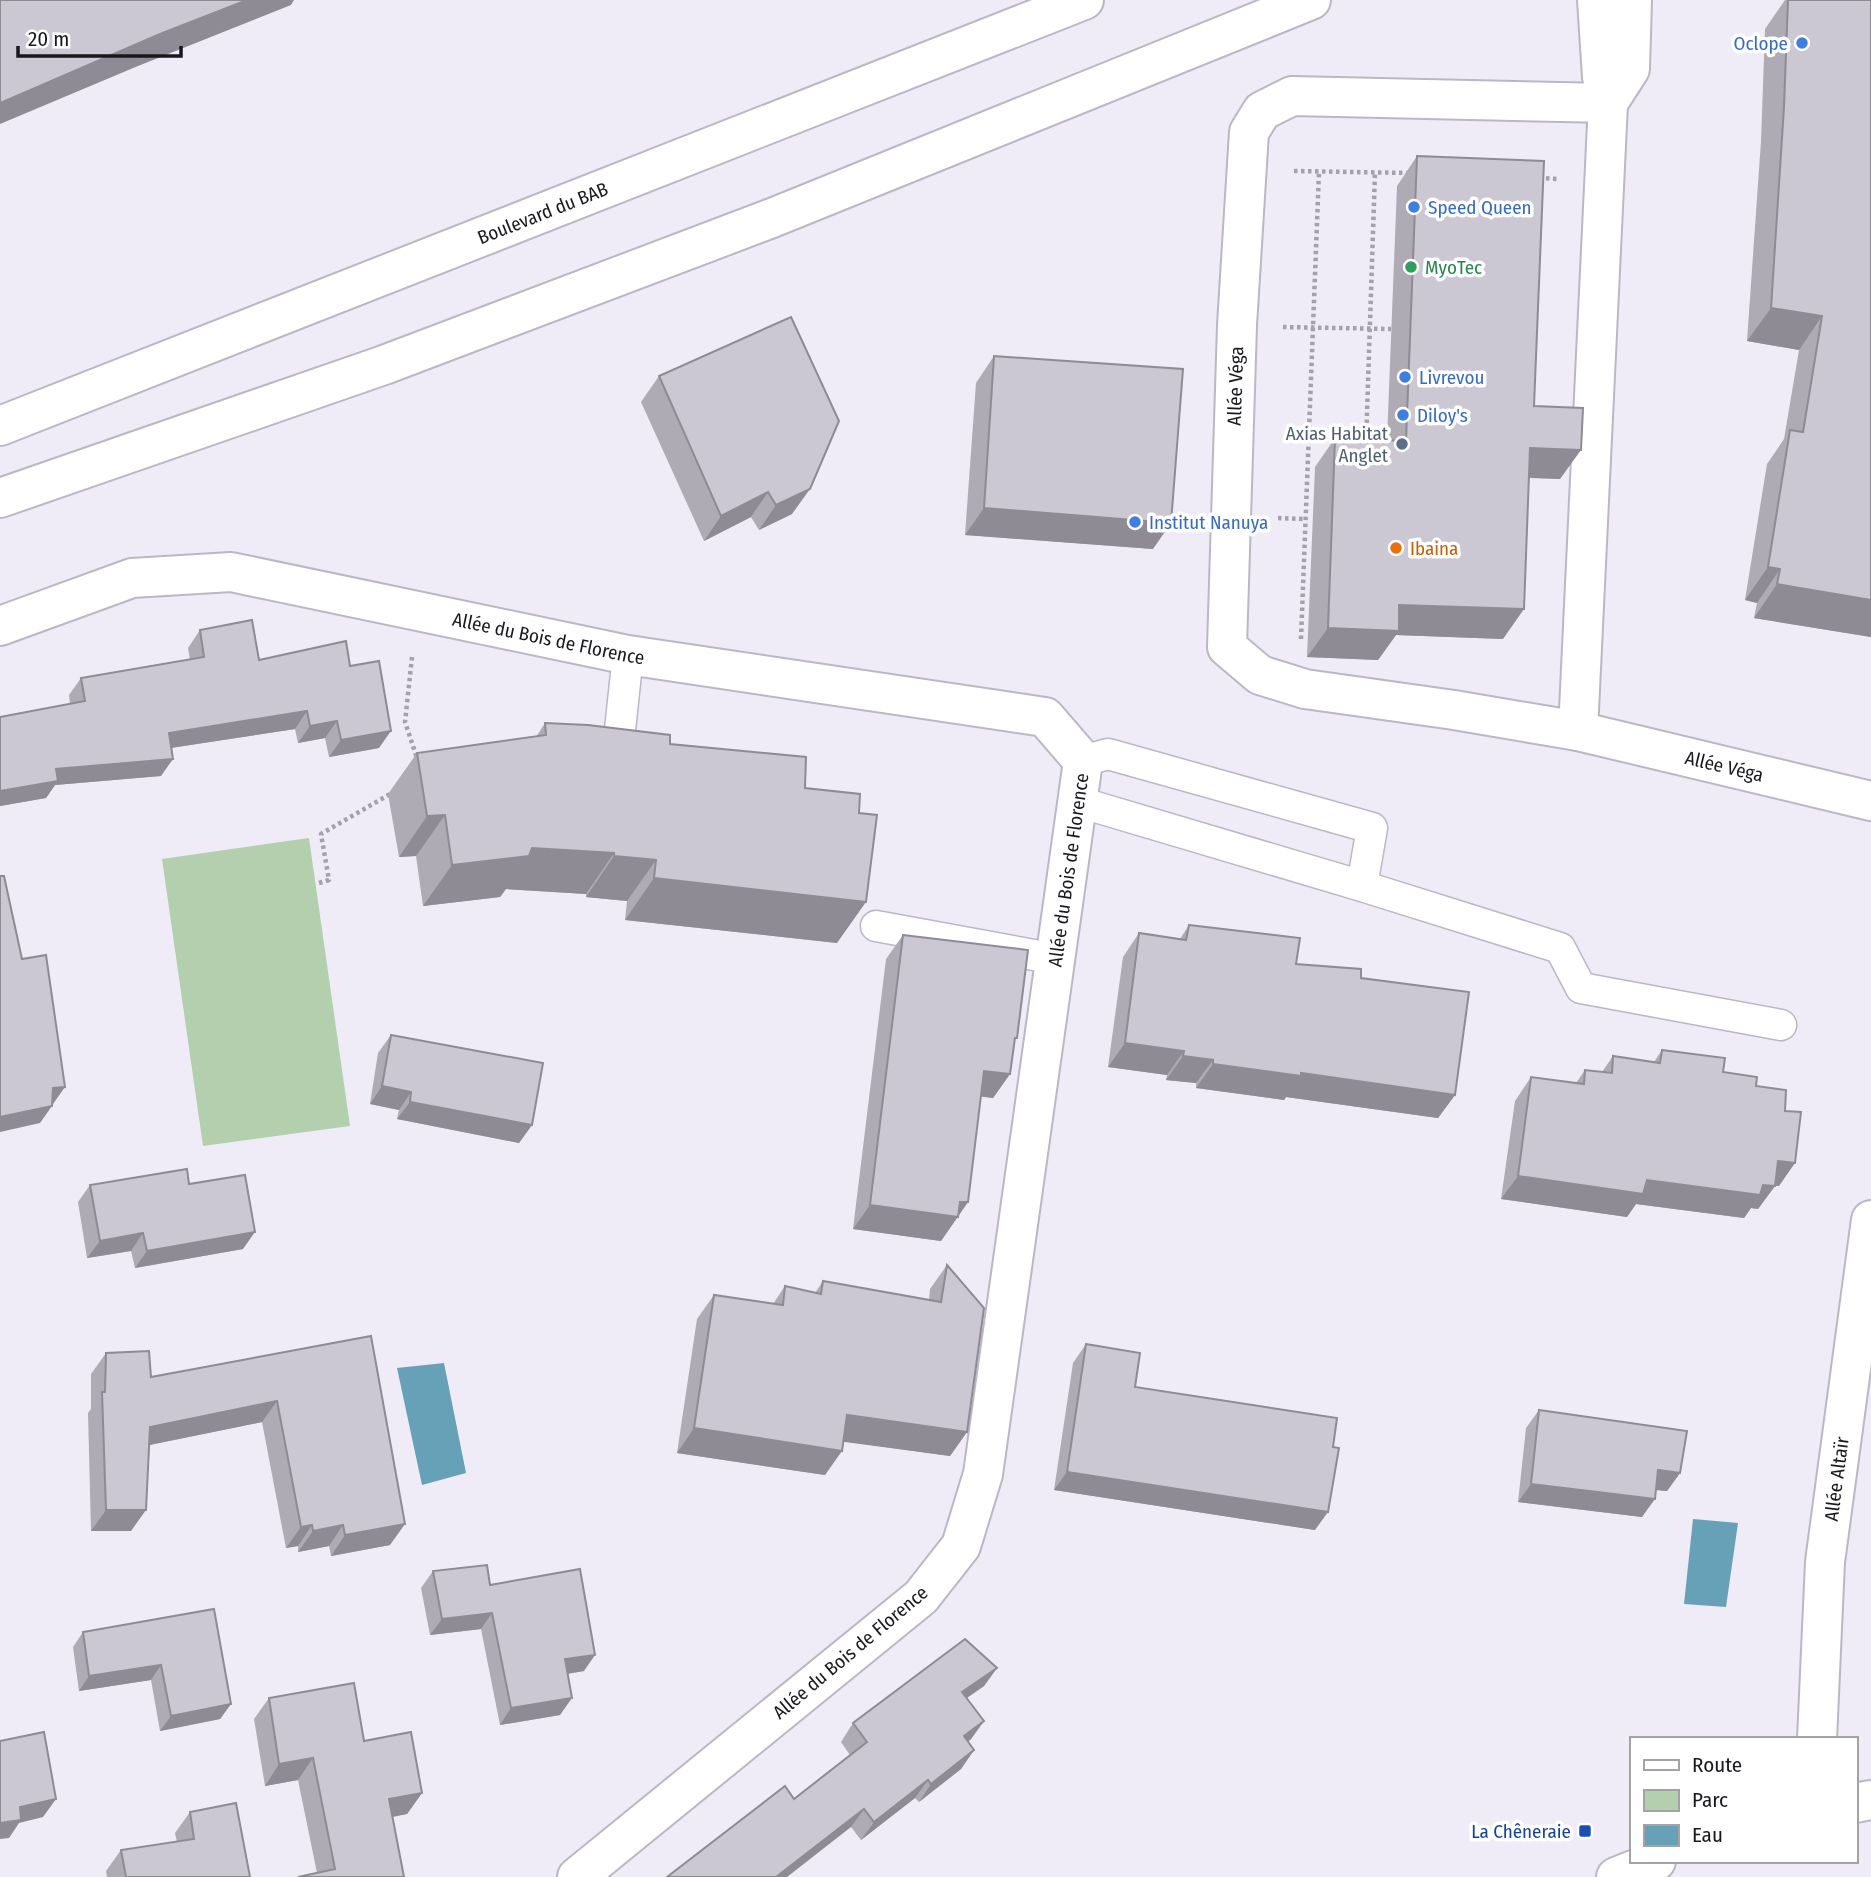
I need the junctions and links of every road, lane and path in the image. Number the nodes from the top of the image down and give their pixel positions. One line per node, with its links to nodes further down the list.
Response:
1 (1084, 0): 15 (street, Boulevard du BAB)
2 (1311, 0): 17 (street)
3 (1597, 0): 5 (street)
4 (1632, 0): 5 (street)
5 (1608, 103): 6 (street, Allée Véga); 11 (street)
6 (1246, 169): 7 (path); 24 (street, Allée Véga)
7 (1318, 171): 8 (path); 19 (path)
8 (1375, 172): 9 (path); 14 (path)
9 (1415, 173)
10 (1537, 178): 11 (path)
11 (1604, 180): 24 (street)
12 (1332, 329): 14 (path)
13 (1391, 329): 14 (path)
14 (1369, 330): 16 (path)
15 (0, 426)
16 (1365, 451)
17 (0, 499)
18 (1284, 519): 19 (path)
19 (1305, 519): 22 (path)
20 (416, 611): 21 (street, Allée du Bois de Florence); 23 (street, Allée du Bois de Florence); 27 (path)
21 (0, 626)
22 (1300, 644)
23 (628, 655): 25 (lane); 26 (street, Allée du Bois de Florence)
24 (1565, 729): 29 (street, Allée Véga)
25 (671, 755)
26 (1083, 761): 30 (street, Allée du Bois de Florence); 32 (lane)
27 (419, 765)
28 (400, 788): 31 (path)
29 (1871, 801)
30 (1079, 802): 32 (lane); 34 (street, Allée du Bois de Florence)
31 (319, 883)
32 (1362, 886): 35 (lane)
33 (876, 926): 34 (lane)
34 (1056, 959): 39 (street, Allée du Bois de Florence)
35 (1781, 1025)
36 (1871, 1220): 37 (street, Allée Altaïr)
37 (1817, 1737)
38 (1651, 1863): 40 (street)
39 (577, 1877)
40 (1616, 1877)

